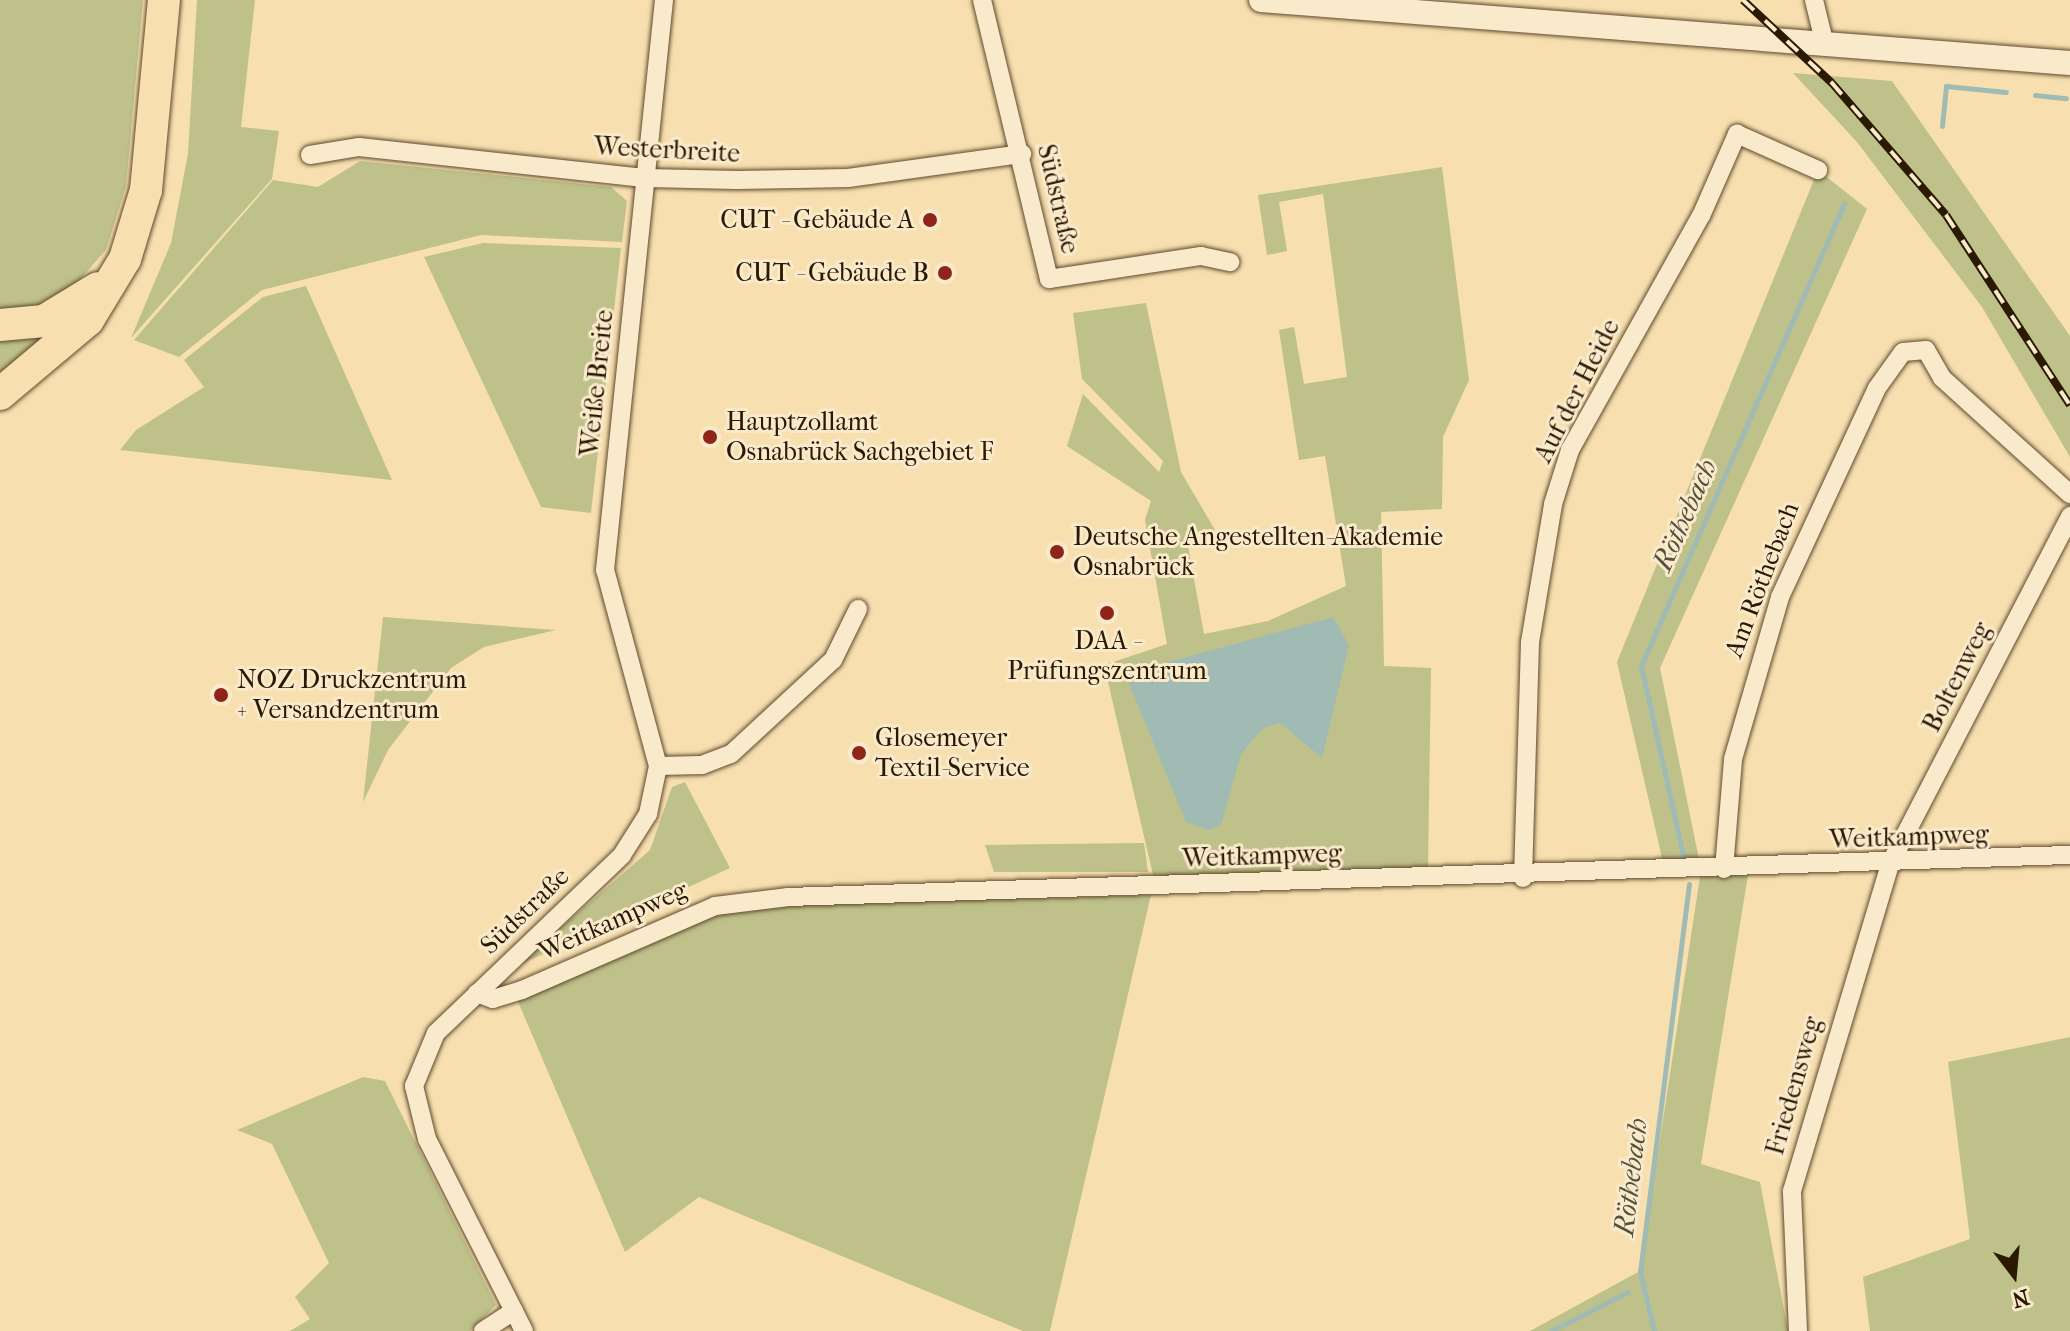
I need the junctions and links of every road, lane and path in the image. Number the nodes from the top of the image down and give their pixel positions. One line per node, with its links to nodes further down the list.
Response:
1 (164, 0): 12 (highway)
2 (664, 0): 11 (street, Weiße Breite)
3 (982, 0): 8 (street, Südstraße)
4 (1261, 0): 6 (main road)
5 (1814, 0): 6 (street)
6 (1824, 41): 7 (main road)
7 (2070, 63)
8 (1022, 154): 11 (street, Westerbreite); 13 (street, Südstraße)
9 (310, 155): 11 (street, Westerbreite)
10 (1818, 170): 23 (street, Auf der Heide)
11 (646, 178): 19 (street, Weiße Breite)
12 (125, 259): 14 (highway); 15 (highway)
13 (1230, 262)
14 (0, 325)
15 (0, 394)
16 (2070, 494): 22 (street, Am Röthebach)
17 (2070, 516): 21 (street, Boltenweg)
18 (858, 609): 19 (street)
19 (658, 766): 24 (street, Südstraße)
20 (2070, 855): 21 (street, Weitkampweg)
21 (1891, 862): 22 (street, Weitkampweg); 28 (street, Friedensweg)
22 (1724, 869): 23 (street, Weitkampweg)
23 (1523, 878): 24 (street, Weitkampweg)
24 (477, 993): 25 (street, Südstraße)
25 (514, 1311): 26 (street); 27 (street, Südstraße)
26 (483, 1331)
27 (524, 1331)
28 (1798, 1331)

